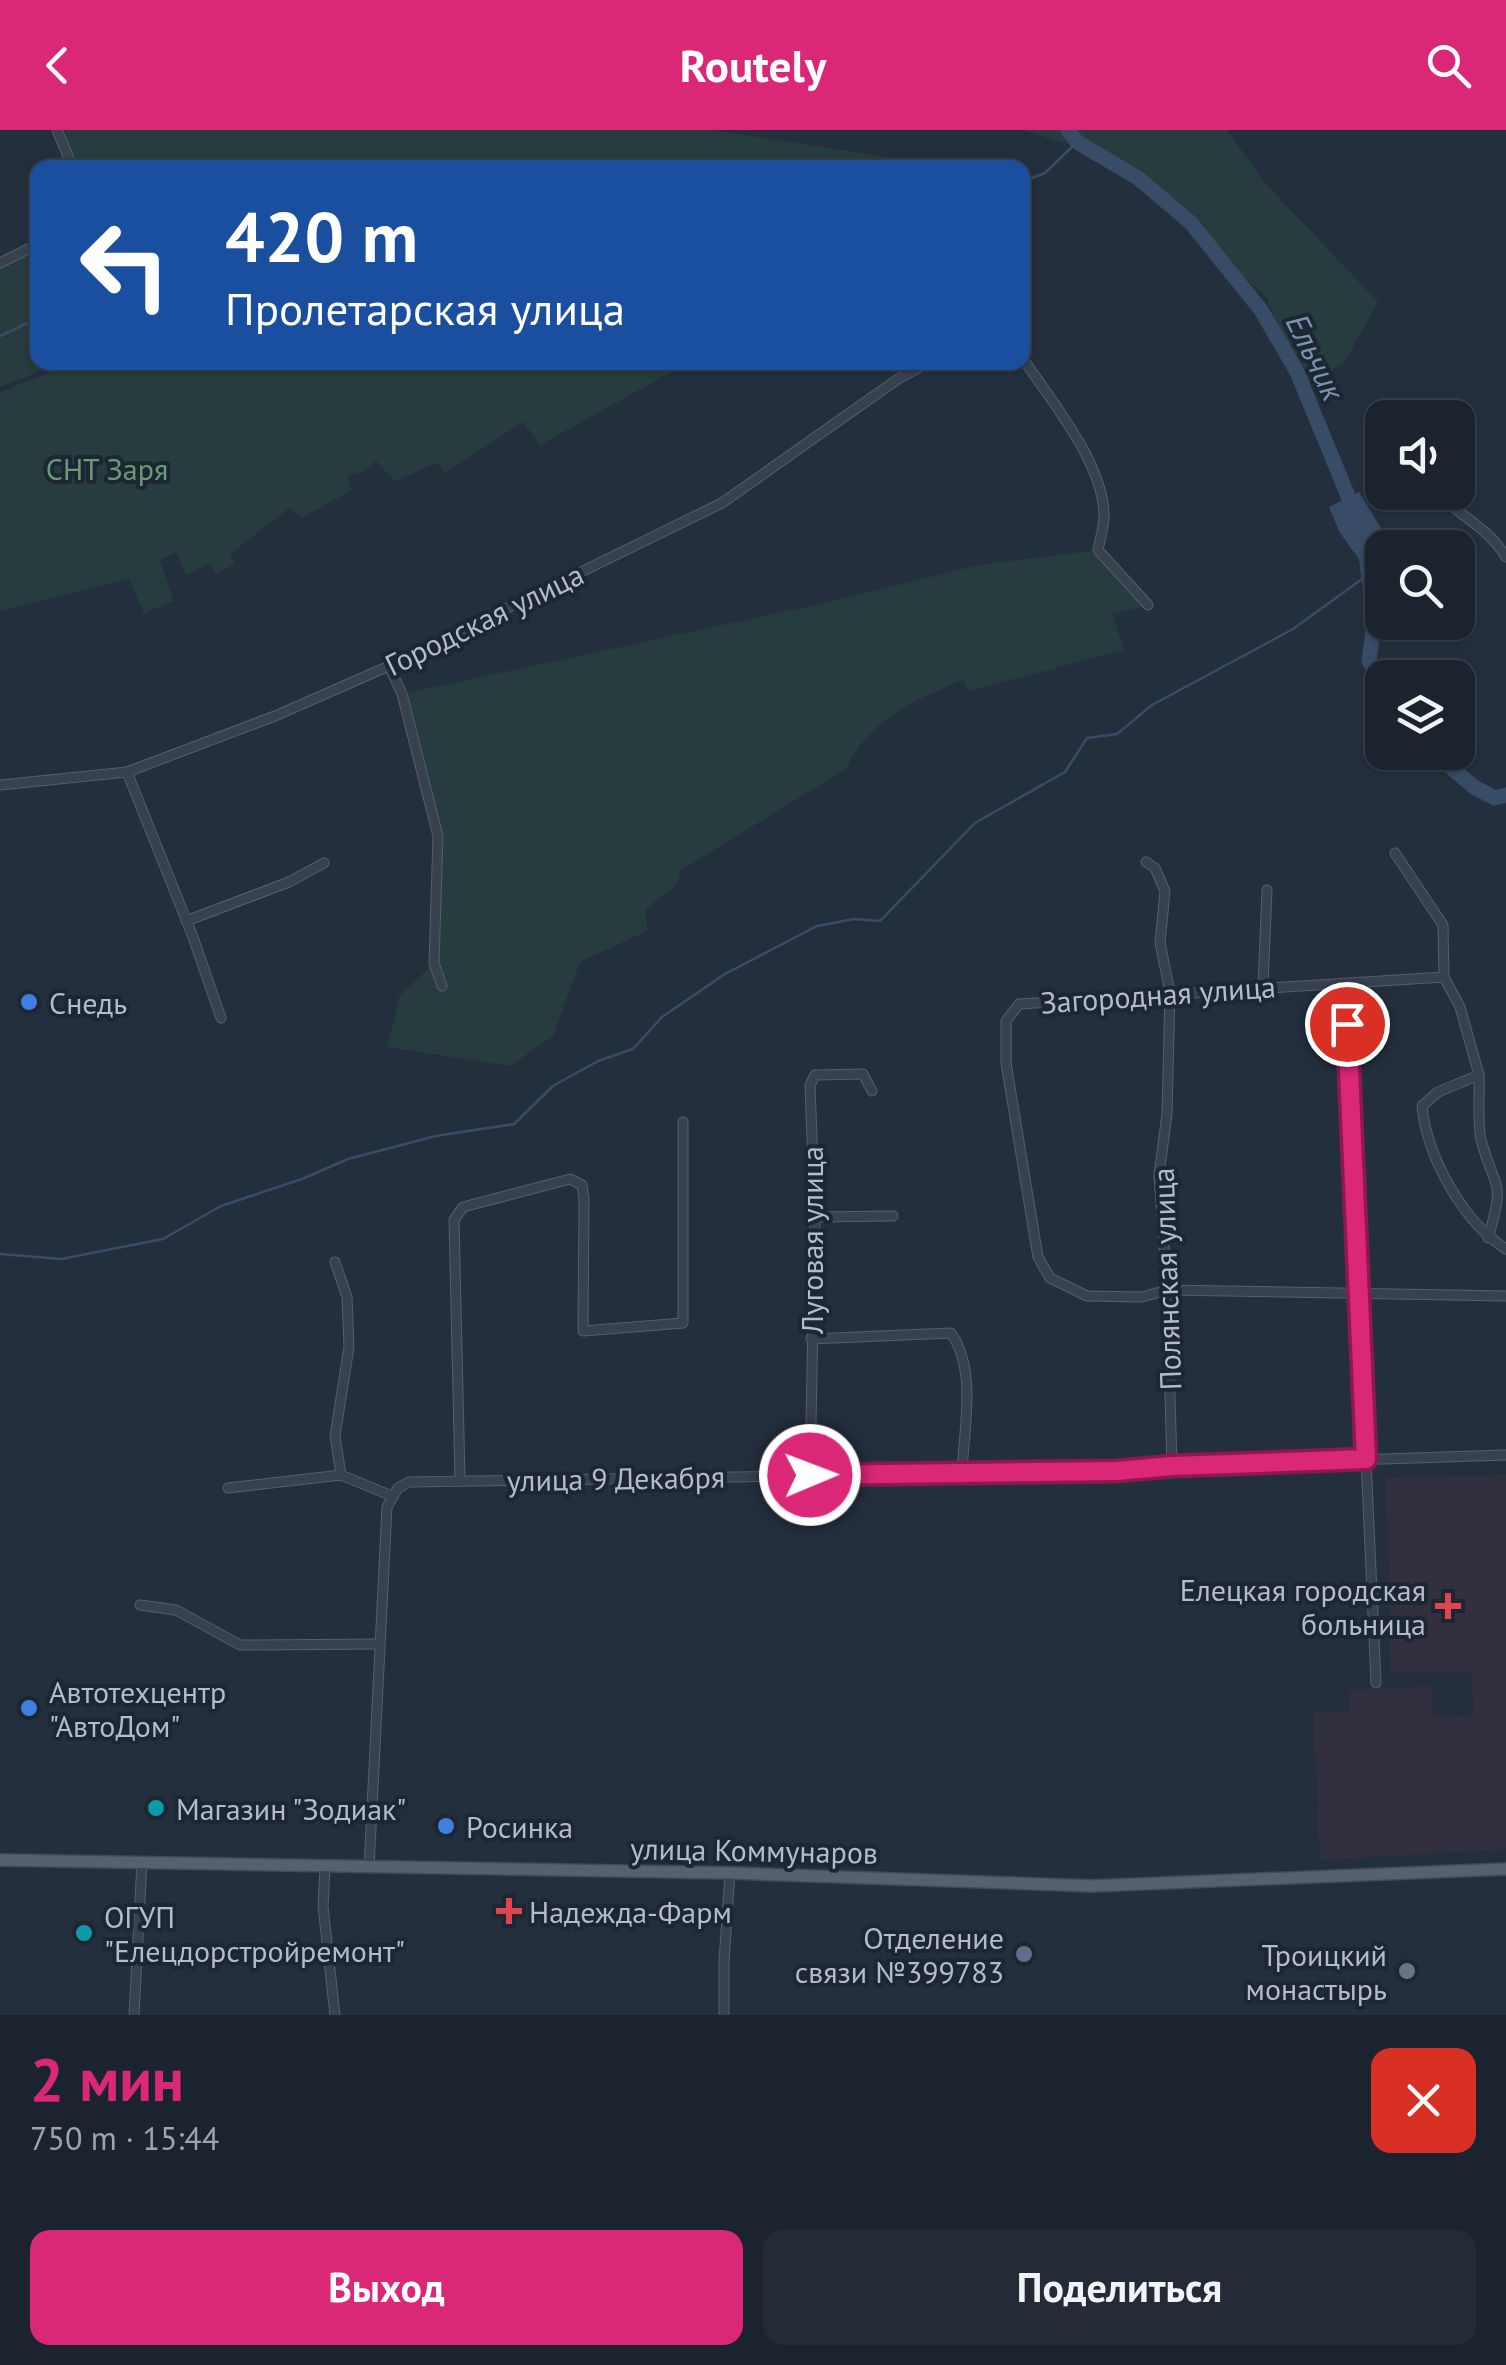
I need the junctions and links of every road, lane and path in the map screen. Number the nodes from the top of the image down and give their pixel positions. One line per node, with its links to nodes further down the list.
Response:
1 (57, 130): 2 (street)
2 (70, 160)
3 (30, 248): 4 (street)
4 (0, 262)
5 (1030, 369): 9 (street)
6 (915, 370): 10 (street, Городская улица)
7 (1454, 510): 8 (street)
8 (1506, 557)
9 (1148, 605)
10 (389, 666): 11 (street, Городская улица); 19 (street)
11 (127, 772): 12 (street, Городская улица); 17 (street)
12 (0, 785)
13 (1394, 852): 18 (street)
14 (1146, 862): 22 (street, Полянская улица)
15 (324, 863): 17 (street)
16 (1266, 890): 20 (street)
17 (186, 921): 23 (street)
18 (1444, 977): 21 (street, Загородная улица); 24 (street)
19 (442, 986)
20 (1262, 986): 21 (street, Загородная улица); 22 (street, Загородная улица)
21 (1345, 986): 33 (street)
22 (1170, 992): 32 (street, Полянская улица); 32 (street, Загородная улица)
23 (221, 1018)
24 (1479, 1075): 29 (street); 29 (street)
25 (872, 1091): 28 (street, Луговая улица)
26 (682, 1122): 42 (street)
27 (893, 1216): 28 (street)
28 (815, 1217): 35 (street, Луговая улица)
29 (1488, 1238): 30 (street)
30 (1506, 1249)
31 (335, 1262): 40 (street)
32 (1167, 1290): 33 (street); 38 (street, Полянская улица)
33 (1359, 1293): 34 (street); 37 (street)
34 (1506, 1296)
35 (811, 1339): 39 (street); 41 (street, Луговая улица)
36 (1506, 1455): 37 (street, улица 9 Декабря)
37 (1366, 1459): 38 (street, улица 9 Декабря); 47 (street)
38 (1172, 1466): 39 (street, улица 9 Декабря)
39 (962, 1472): 41 (street, улица 9 Декабря)
40 (341, 1474): 43 (street); 44 (street)
41 (810, 1475): 42 (street, улица 9 Декабря)
42 (460, 1479): 44 (street, улица 9 Декабря)
43 (228, 1488)
44 (392, 1496): 46 (street)
45 (140, 1605): 46 (street)
46 (379, 1644): 51 (street)
47 (1376, 1682)
48 (0, 1860): 49 (main road, улица Коммунаров)
49 (142, 1862): 50 (main road, улица Коммунаров); 54 (street)
50 (324, 1868): 51 (main road, улица Коммунаров); 55 (street)
51 (369, 1868): 53 (main road, улица Коммунаров)
52 (1506, 1869): 53 (main road, улица Коммунаров)
53 (730, 1873): 56 (street)
54 (134, 2015)
55 (335, 2015)
56 (724, 2015)

